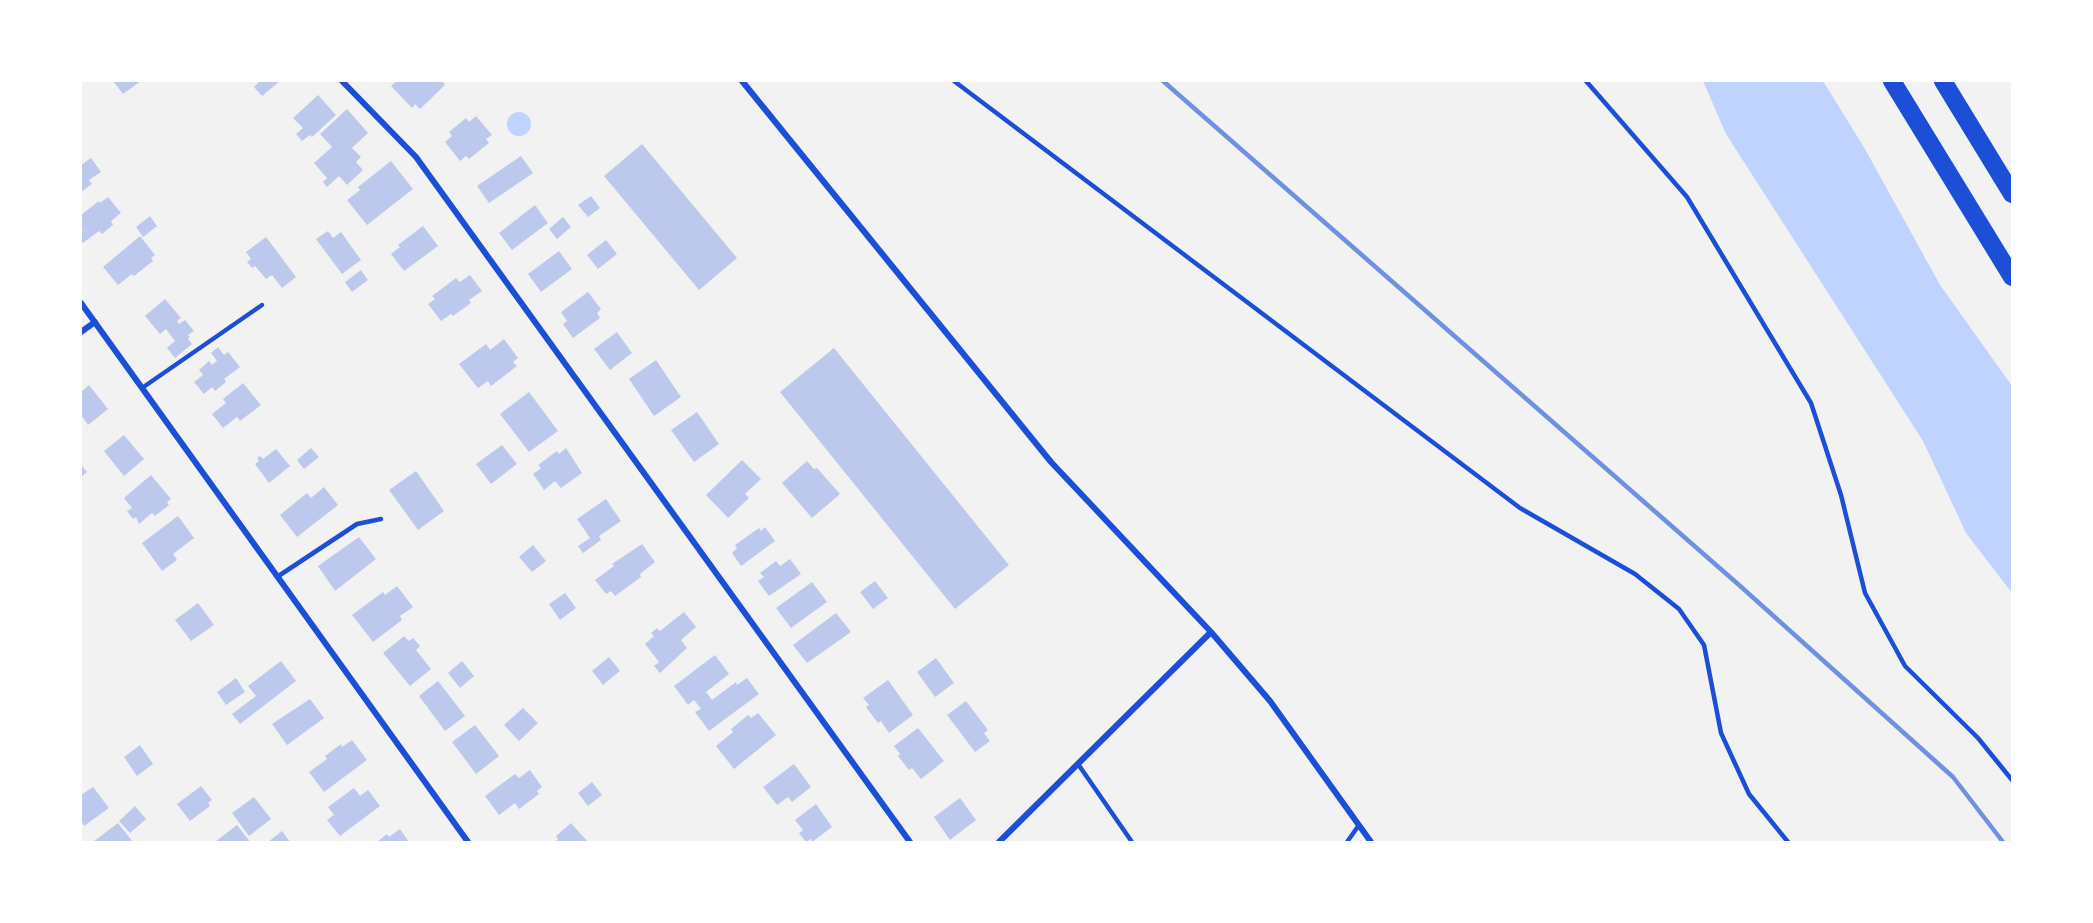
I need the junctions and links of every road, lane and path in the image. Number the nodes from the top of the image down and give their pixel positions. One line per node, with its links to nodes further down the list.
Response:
1 (342, 81): 21 (street)
2 (741, 81): 16 (street)
3 (954, 81): 26 (lane)
4 (1586, 81): 18 (lane)
5 (1892, 81): 8 (highway)
6 (1943, 81): 7 (highway)
7 (2012, 194)
8 (2012, 277)
9 (81, 303): 11 (street)
10 (262, 304): 13 (lane)
11 (95, 322): 12 (street); 13 (street)
12 (81, 332)
13 (142, 388): 15 (street)
14 (381, 519): 15 (lane)
15 (277, 577): 20 (street)
16 (1211, 632): 17 (street); 19 (street)
17 (1078, 764): 22 (street); 23 (lane)
18 (2012, 780)
19 (1359, 825): 24 (lane); 25 (street)
20 (468, 842)
21 (910, 842)
22 (999, 842)
23 (1132, 842)
24 (1347, 842)
25 (1371, 842)
26 (1788, 842)

